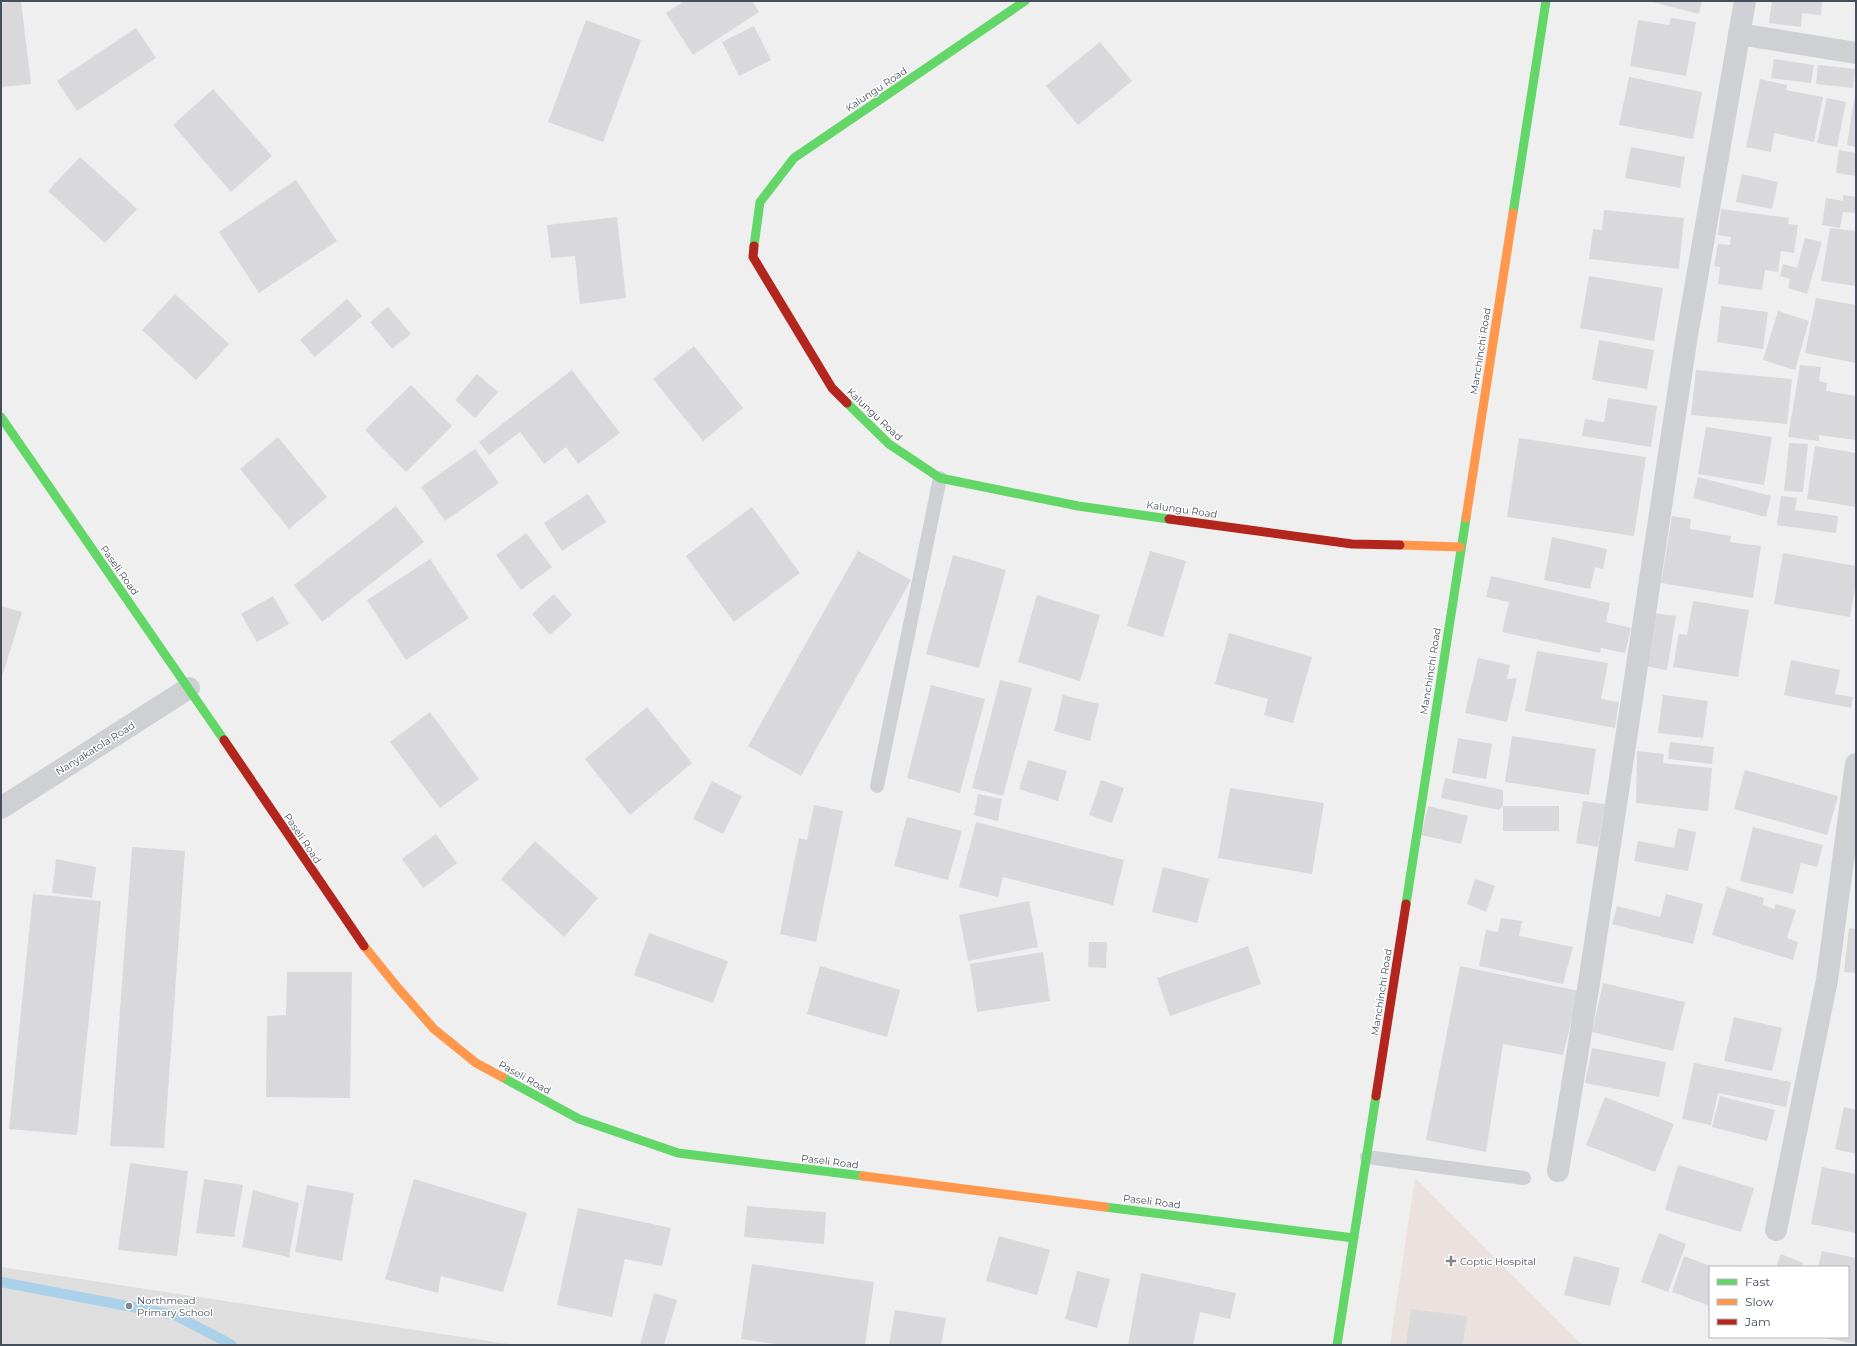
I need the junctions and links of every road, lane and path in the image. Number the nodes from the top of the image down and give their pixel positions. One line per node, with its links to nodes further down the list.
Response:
1 (1025, 1): 7 (street, Kalungu Road)
2 (1546, 1): 8 (street, Manchinchi Road)
3 (1745, 1): 4 (street)
4 (1739, 34): 5 (street); 14 (street)
5 (1856, 53)
6 (1, 417): 9 (street, Paseli Road)
7 (940, 478): 8 (street, Kalungu Road); 11 (lane)
8 (1460, 547): 13 (street, Manchinchi Road)
9 (189, 688): 12 (street, Nanyakatola Road); 17 (street, Paseli Road)
10 (1856, 764): 16 (street)
11 (877, 786)
12 (1, 808)
13 (1367, 1157): 15 (lane); 17 (street, Manchinchi Road)
14 (1558, 1171)
15 (1524, 1178)
16 (1776, 1230)
17 (1354, 1238): 18 (street, Manchinchi Road)
18 (1337, 1345)

